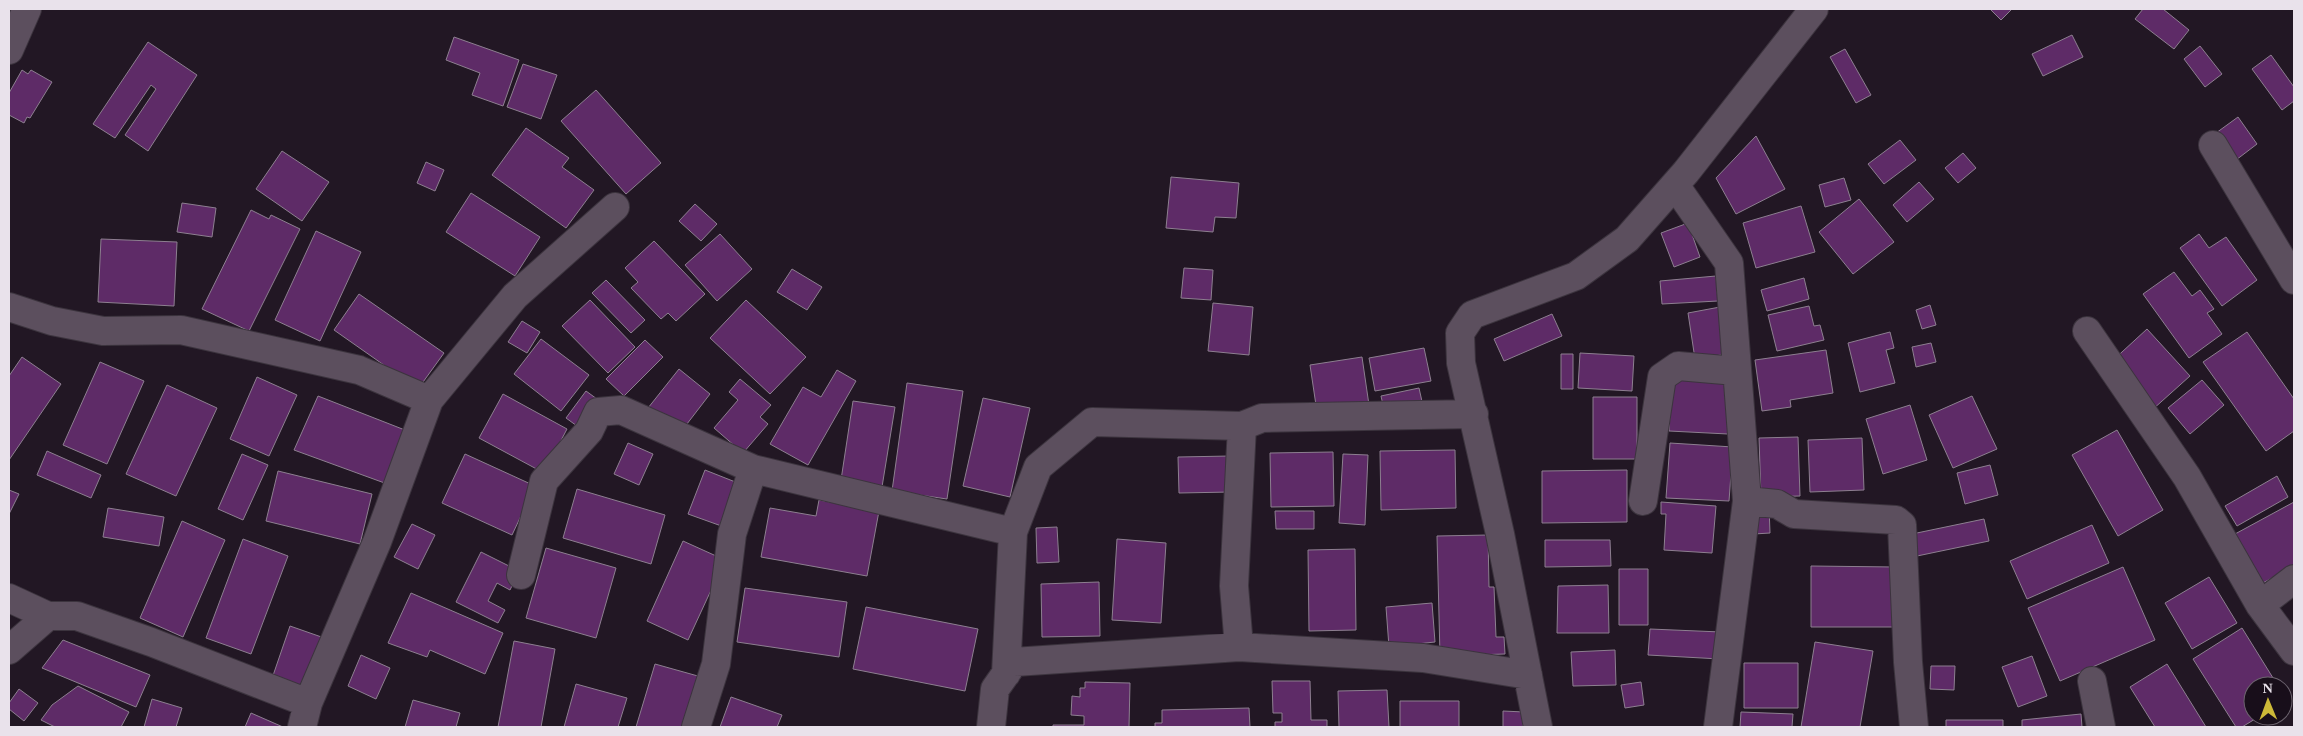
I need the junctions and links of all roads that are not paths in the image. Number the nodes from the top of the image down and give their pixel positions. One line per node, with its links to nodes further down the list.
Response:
1 (27, 9): 3 (street)
2 (1814, 9): 5 (street)
3 (9, 50)
4 (2212, 145): 7 (street)
5 (1675, 185): 10 (street); 12 (street)
6 (615, 207): 11 (street)
7 (2294, 280)
8 (9, 307): 11 (street)
9 (2087, 331): 21 (street)
10 (1736, 371): 15 (street); 16 (street)
11 (429, 400): 29 (street)
12 (1474, 414): 13 (street); 27 (street)
13 (1242, 426): 17 (street); 23 (street)
14 (753, 469): 17 (street); 18 (street); 30 (street)
15 (1643, 501)
16 (1747, 501): 33 (street); 34 (street)
17 (1013, 532): 26 (street)
18 (521, 575)
19 (2294, 579): 21 (street)
20 (9, 598): 22 (street)
21 (2260, 605): 25 (street)
22 (48, 616): 24 (street); 29 (street)
23 (1239, 647): 26 (street); 27 (street)
24 (9, 650)
25 (2294, 651)
26 (1006, 674): 31 (street)
27 (1528, 675): 32 (street)
28 (2092, 680): 35 (street)
29 (305, 715)
30 (696, 727)
31 (991, 727)
32 (1538, 727)
33 (1718, 727)
34 (1914, 727)
35 (2102, 727)

